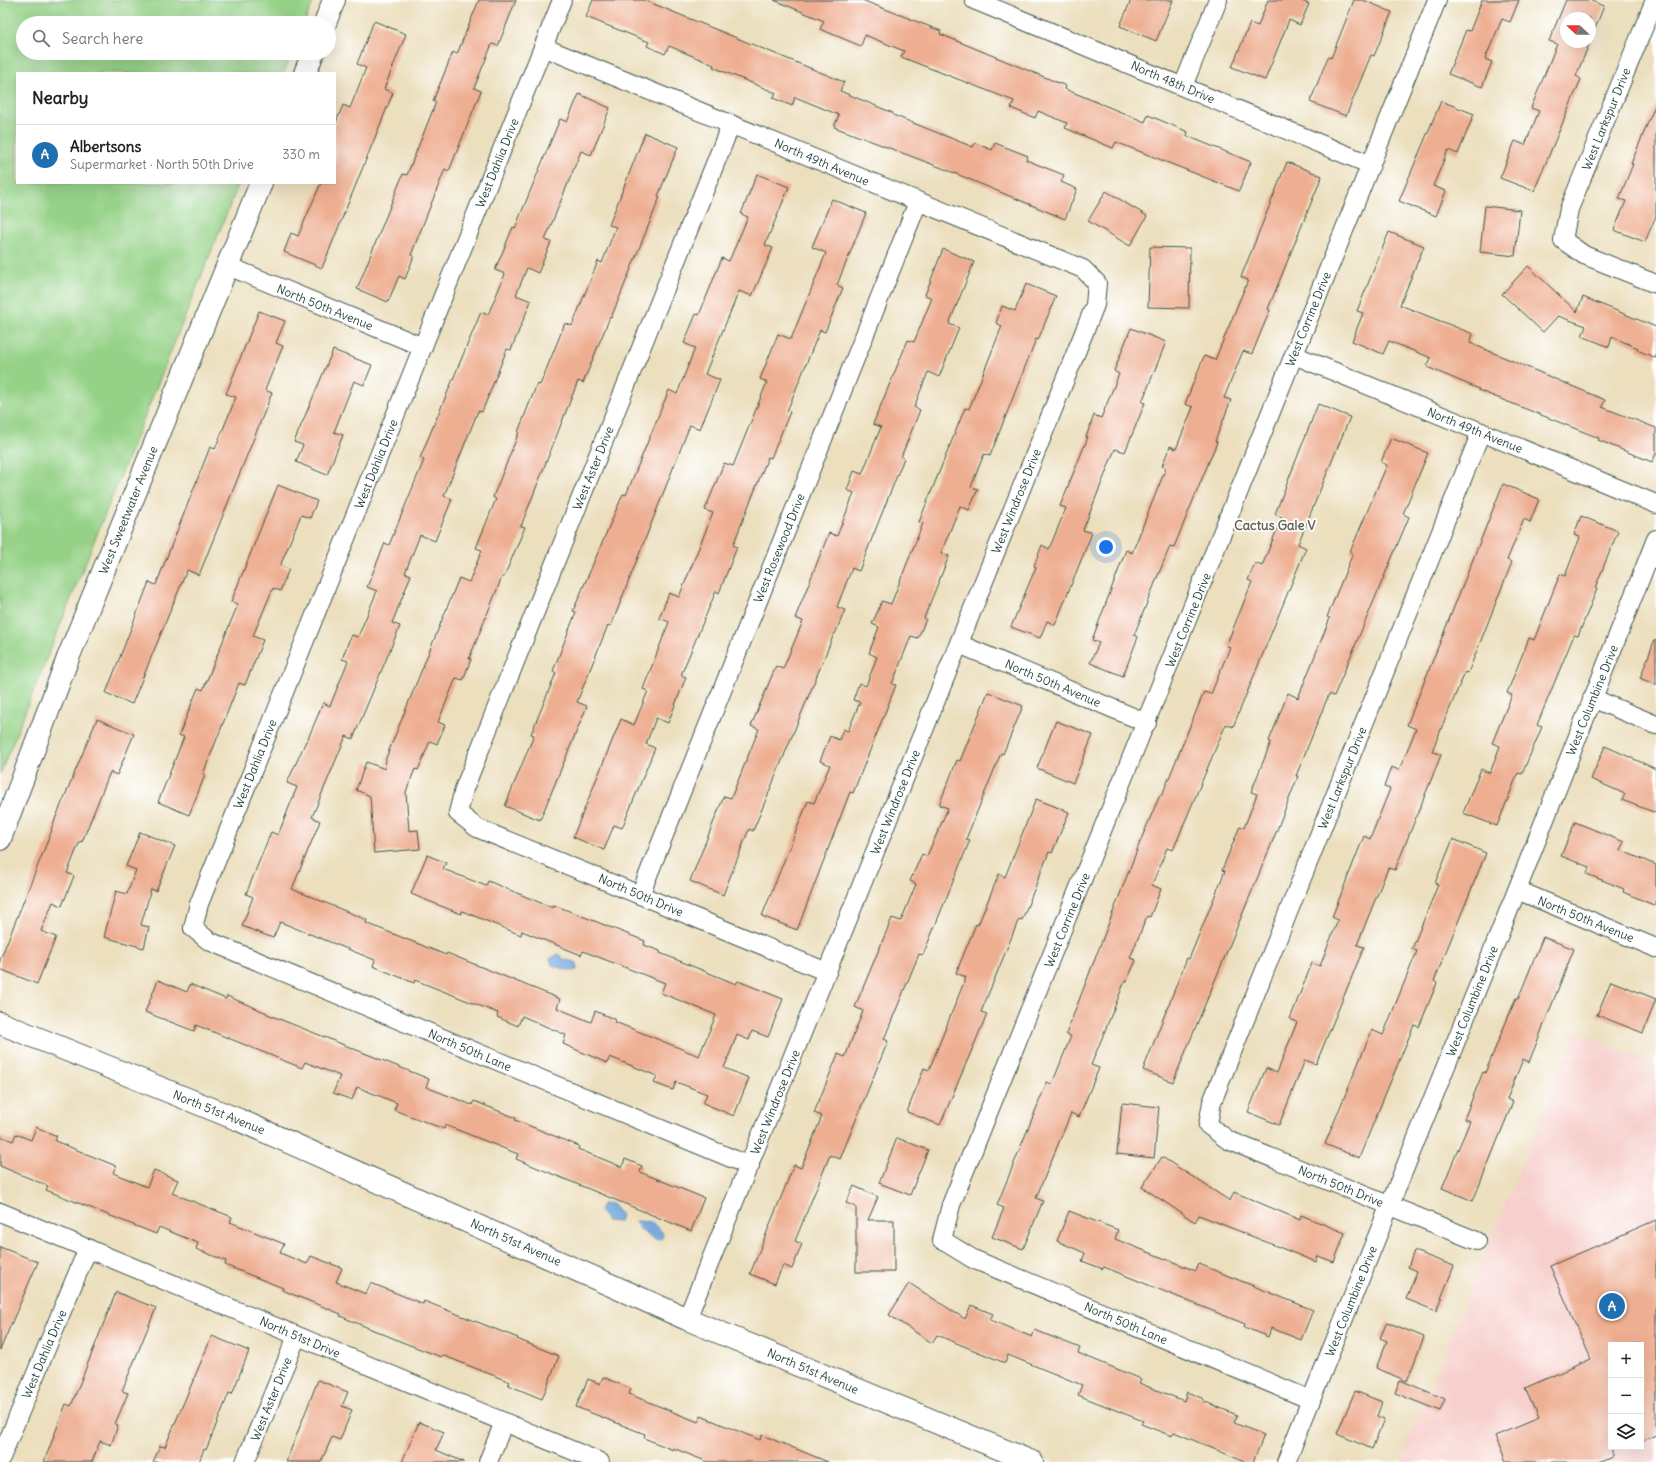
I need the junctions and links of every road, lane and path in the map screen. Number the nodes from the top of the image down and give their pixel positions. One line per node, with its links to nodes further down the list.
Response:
1 (334, 0): 8 (main road)
2 (562, 0): 9 (street, West Dahlia Drive)
3 (974, 0): 7 (street, North 48th Drive)
4 (1218, 0): 12 (street)
5 (1437, 0): 14 (street, West Corrine Drive)
6 (1655, 0): 19 (street, West Larkspur Drive)
7 (997, 4): 12 (street, North 48th Drive)
8 (328, 16)
9 (543, 47): 13 (street, North 49th Avenue); 20 (street, West Dahlia Drive)
10 (310, 60): 11 (main road)
11 (305, 72)
12 (1183, 86): 14 (street, North 48th Drive)
13 (731, 124): 16 (street, North 49th Avenue); 29 (street, West Aster Drive)
14 (1371, 165): 21 (street, West Corrine Drive)
15 (261, 184): 17 (main road, West Sweetwater Avenue)
16 (918, 202): 18 (street, North 49th Avenue); 32 (street, West Rosewood Drive)
17 (228, 266): 20 (street, North 50th Avenue); 30 (main road, West Sweetwater Avenue)
18 (1097, 283): 25 (street, West Windrose Drive)
19 (1656, 284)
20 (423, 347): 33 (street, West Dahlia Drive)
21 (1294, 355): 22 (street, North 49th Avenue); 27 (street, West Corrine Drive)
22 (1481, 432): 23 (street, North 49th Avenue); 37 (street, West Larkspur Drive)
23 (1656, 504)
24 (1656, 539): 26 (street, West Columbine Drive)
25 (959, 644): 27 (street, North 50th Avenue); 35 (street, West Windrose Drive)
26 (1592, 698): 28 (street); 31 (street, West Columbine Drive)
27 (1147, 723): 41 (street, West Corrine Drive)
28 (1656, 725)
29 (458, 813): 32 (street, North 50th Drive)
30 (0, 839)
31 (1516, 890): 34 (street, North 50th Avenue); 39 (street, West Columbine Drive)
32 (640, 895): 35 (street, North 50th Drive)
33 (193, 928): 38 (street, North 50th Lane)
34 (1656, 948)
35 (827, 972): 38 (street, West Windrose Drive)
36 (0, 1023): 44 (main road, North 51st Avenue)
37 (1208, 1125): 39 (street, North 50th Drive)
38 (750, 1166): 44 (street, West Windrose Drive)
39 (1389, 1205): 42 (street, North 50th Drive); 46 (street, West Columbine Drive)
40 (0, 1212): 43 (street, North 51st Drive)
41 (942, 1240): 46 (street, North 50th Lane)
42 (1477, 1241)
43 (88, 1248): 45 (street, North 51st Drive); 48 (street, West Dahlia Drive)
44 (687, 1319): 52 (main road, North 51st Avenue)
45 (297, 1336): 47 (street, North 51st Drive); 49 (street, West Aster Drive)
46 (1311, 1400): 53 (street, West Columbine Drive)
47 (504, 1422): 50 (street); 51 (street, North 51st Drive)
48 (0, 1460)
49 (245, 1462)
50 (488, 1462)
51 (600, 1462)
52 (1032, 1462)
53 (1286, 1462)

